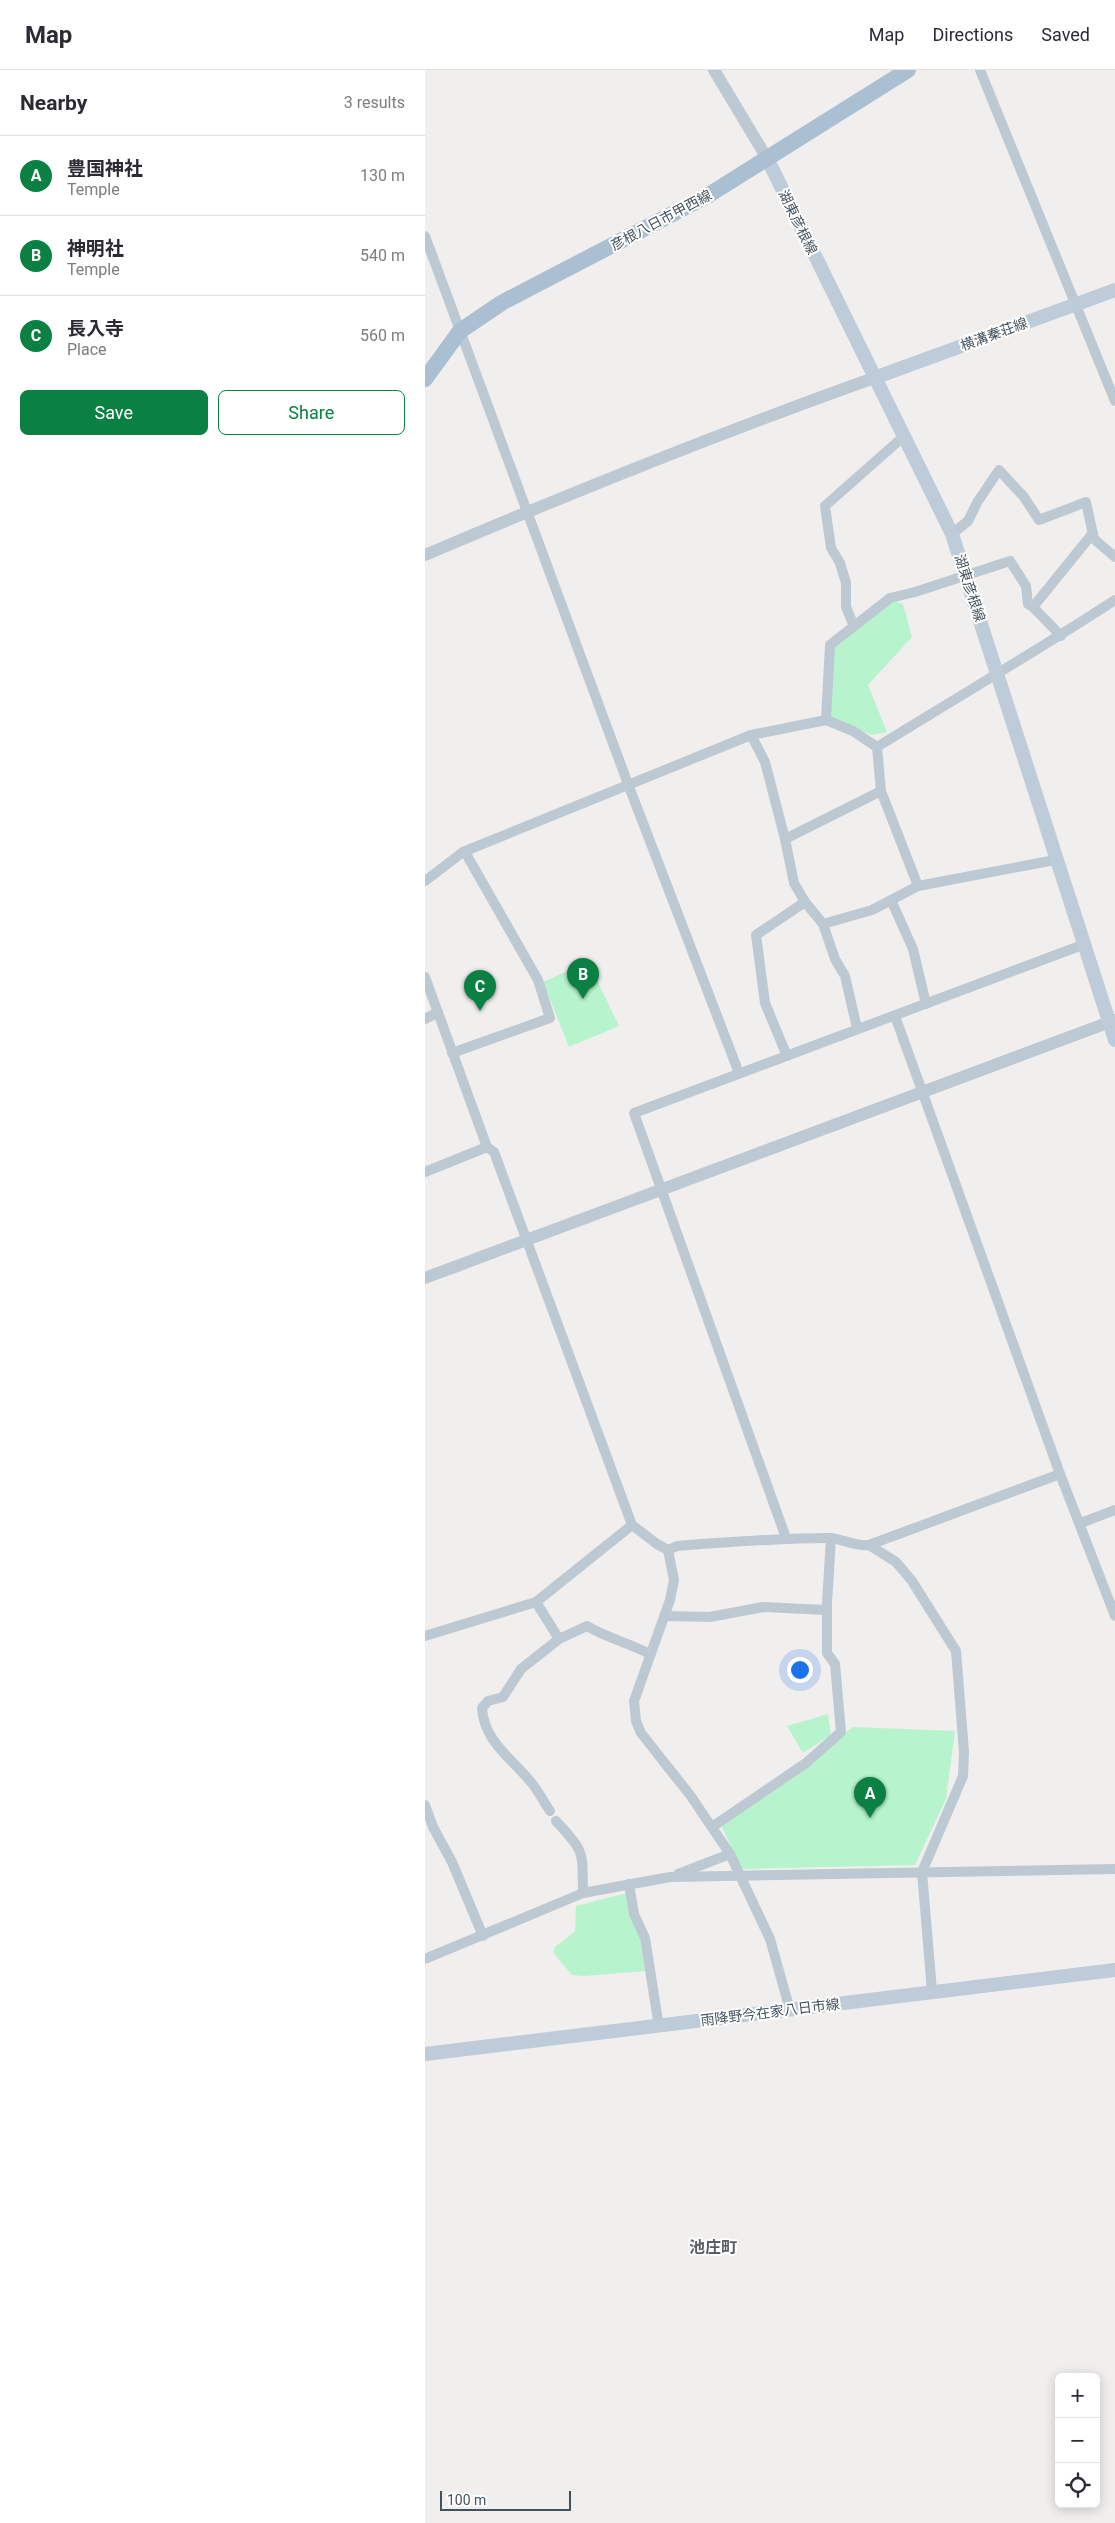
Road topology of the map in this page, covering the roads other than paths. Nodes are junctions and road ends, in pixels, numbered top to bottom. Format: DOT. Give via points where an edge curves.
graph roads {
  1 [pos="714,70"];
  2 [pos="908,70"];
  3 [pos="980,70"];
  4 [pos="768,160"];
  5 [pos="425,236"];
  6 [pos="1115,290"];
  7 [pos="1076,304"];
  8 [pos="460,332"];
  9 [pos="874,378"];
  10 [pos="425,379"];
  11 [pos="1115,401"];
  12 [pos="903,438"];
  13 [pos="526,512"];
  14 [pos="952,534"];
  15 [pos="1093,534"];
  16 [pos="425,555"];
  17 [pos="1115,557"];
  18 [pos="967,575"];
  19 [pos="1115,600"];
  20 [pos="1033,607"];
  21 [pos="854,626"];
  22 [pos="1061,636"];
  23 [pos="997,674"];
  24 [pos="826,720"];
  25 [pos="751,735"];
  26 [pos="877,747"];
  27 [pos="628,784"];
  28 [pos="881,792"];
  29 [pos="785,839"];
  30 [pos="465,852"];
  31 [pos="1055,860"];
  32 [pos="425,881"];
  33 [pos="919,886"];
  34 [pos="891,900"];
  35 [pos="805,902"];
  36 [pos="823,924"];
  37 [pos="1085,944"];
  38 [pos="425,977"];
  39 [pos="926,1004"];
  40 [pos="437,1012"];
  41 [pos="895,1016"];
  42 [pos="425,1019"];
  43 [pos="1112,1021"];
  44 [pos="857,1028"];
  45 [pos="1115,1040"];
  46 [pos="452,1054"];
  47 [pos="787,1056"];
  48 [pos="739,1074"];
  49 [pos="921,1093"];
  50 [pos="487,1147"];
  51 [pos="425,1172"];
  52 [pos="661,1188"];
  53 [pos="526,1238"];
  54 [pos="425,1278"];
  55 [pos="1060,1474"];
  56 [pos="1115,1510"];
  57 [pos="1081,1522"];
  58 [pos="632,1525"];
  59 [pos="786,1538"];
  60 [pos="831,1538"];
  61 [pos="869,1545"];
  62 [pos="668,1550"];
  63 [pos="536,1602"];
  64 [pos="827,1610"];
  65 [pos="664,1616"];
  66 [pos="1115,1616"];
  67 [pos="425,1636"];
  68 [pos="559,1639"];
  69 [pos="649,1654"];
  70 [pos="425,1805"];
  71 [pos="549,1811"];
  72 [pos="556,1821"];
  73 [pos="712,1827"];
  74 [pos="730,1854"];
  75 [pos="1115,1869"];
  76 [pos="922,1872"];
  77 [pos="741,1874"];
  78 [pos="670,1877"];
  79 [pos="629,1884"];
  80 [pos="583,1893"];
  81 [pos="483,1936"];
  82 [pos="425,1959"];
  83 [pos="1115,1970"];
  84 [pos="932,1991"];
  85 [pos="790,2010"];
  86 [pos="659,2027"];
  87 [pos="425,2054"];
  1 -- 4 [label="street"];
  2 -- 4 [label="main road, 彦根八日市甲西線"];
  3 -- 7 [label="street"];
  4 -- 8 [label="main road, 彦根八日市甲西線" via="707,196 503,302"];
  4 -- 9 [label="main road, 湖東彦根線"];
  5 -- 8 [label="street"];
  6 -- 7 [label="main road, 横溝秦荘線"];
  7 -- 9 [label="main road, 横溝秦荘線"];
  7 -- 11 [label="street"];
  8 -- 10 [label="main road, 彦根八日市甲西線"];
  8 -- 13 [label="street"];
  9 -- 12 [label="main road, 湖東彦根線"];
  9 -- 13 [label="street" via="781,411"];
  12 -- 14 [label="main road, 湖東彦根線"];
  12 -- 21 [label="street" via="825,506 831,548 844,576 846,607"];
  13 -- 16 [label="street"];
  13 -- 27 [label="street"];
  14 -- 15 [label="street" via="968,522 999,470 1024,497 1039,520 1086,502"];
  14 -- 18 [label="main road, 湖東彦根線"];
  15 -- 17 [label="street" via="1094,539"];
  15 -- 20 [label="street"];
  18 -- 20 [label="street" via="1010,561 1027,586 1028,604"];
  18 -- 21 [label="street" via="890,598"];
  18 -- 23 [label="main road, 湖東彦根線"];
  19 -- 22 [label="street"];
  20 -- 22 [label="street"];
  21 -- 24 [label="street" via="830,644"];
  22 -- 23 [label="street"];
  23 -- 26 [label="street"];
  23 -- 31 [label="main road, 湖東彦根線"];
  24 -- 25 [label="street"];
  24 -- 26 [label="street" via="853,731"];
  25 -- 27 [label="street"];
  25 -- 29 [label="street" via="765,762"];
  26 -- 28 [label="street"];
  27 -- 30 [label="street"];
  27 -- 48 [label="street"];
  28 -- 29 [label="street"];
  28 -- 33 [label="street"];
  29 -- 35 [label="street" via="794,883"];
  30 -- 32 [label="street"];
  30 -- 46 [label="street" via="538,980 550,1018"];
  31 -- 33 [label="street"];
  31 -- 37 [label="main road, 湖東彦根線"];
  33 -- 34 [label="street"];
  34 -- 36 [label="street" via="872,910"];
  34 -- 39 [label="street" via="913,949"];
  35 -- 36 [label="street"];
  35 -- 47 [label="street" via="756,935 765,1003"];
  36 -- 44 [label="street" via="835,959 845,976"];
  37 -- 39 [label="street"];
  37 -- 43 [label="main road, 湖東彦根線"];
  38 -- 40 [label="street"];
  39 -- 41 [label="street"];
  40 -- 42 [label="street"];
  40 -- 46 [label="street"];
  41 -- 44 [label="street"];
  41 -- 49 [label="street"];
  43 -- 45 [label="main road, 湖東彦根線"];
  43 -- 49 [label="street"];
  44 -- 47 [label="street"];
  46 -- 50 [label="street"];
  47 -- 48 [label="street"];
  48 -- 52 [label="street" via="633,1114"];
  49 -- 52 [label="street"];
  49 -- 55 [label="street"];
  50 -- 51 [label="street"];
  50 -- 53 [label="street" via="494,1152"];
  52 -- 53 [label="street"];
  52 -- 59 [label="street"];
  53 -- 54 [label="street"];
  53 -- 58 [label="street"];
  55 -- 57 [label="street"];
  55 -- 61 [label="street"];
  56 -- 57 [label="street"];
  57 -- 66 [label="street"];
  58 -- 62 [label="street"];
  58 -- 63 [label="street"];
  59 -- 60 [label="street"];
  59 -- 62 [label="street" via="677,1546"];
  60 -- 61 [label="street"];
  60 -- 64 [label="street"];
  61 -- 76 [label="street" via="896,1562 912,1581 956,1651 963,1776"];
  62 -- 65 [label="street" via="674,1580"];
  63 -- 67 [label="street"];
  63 -- 68 [label="street"];
  64 -- 65 [label="street" via="763,1608 710,1617"];
  64 -- 73 [label="street" via="827,1653 835,1664 841,1732 806,1763"];
  65 -- 69 [label="street"];
  68 -- 69 [label="street" via="587,1626"];
  68 -- 71 [label="street" via="521,1669 503,1697 488,1701 482,1708 491,1740 531,1782"];
  69 -- 73 [label="street" via="633,1701 636,1721 641,1733 657,1750"];
  70 -- 81 [label="street"];
  72 -- 80 [label="street" via="583,1855"];
  73 -- 74 [label="street"];
  74 -- 77 [label="street"];
  74 -- 78 [label="street"];
  75 -- 76 [label="street"];
  76 -- 77 [label="street"];
  76 -- 84 [label="street"];
  77 -- 78 [label="street"];
  77 -- 85 [label="street" via="770,1938"];
  78 -- 79 [label="street"];
  79 -- 80 [label="street"];
  79 -- 86 [label="street" via="634,1914 645,1938"];
  80 -- 81 [label="street"];
  81 -- 82 [label="street"];
  83 -- 84 [label="main road, 雨降野今在家八日市線"];
  84 -- 85 [label="main road, 雨降野今在家八日市線"];
  85 -- 86 [label="main road, 雨降野今在家八日市線"];
  86 -- 87 [label="main road, 雨降野今在家八日市線"];
}
